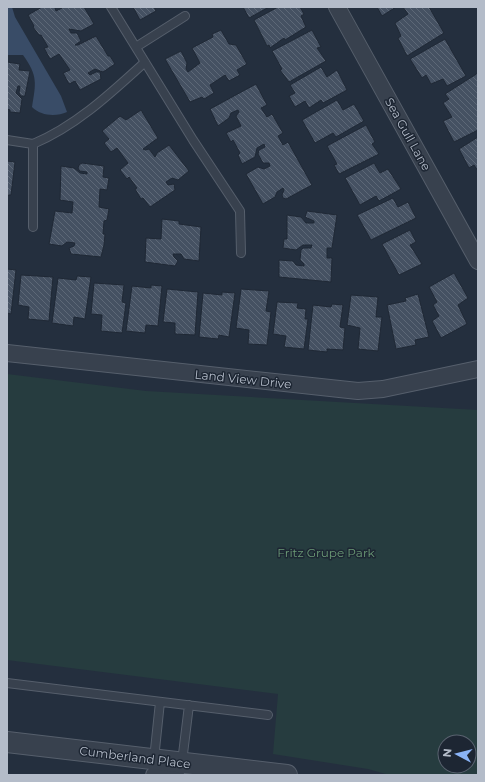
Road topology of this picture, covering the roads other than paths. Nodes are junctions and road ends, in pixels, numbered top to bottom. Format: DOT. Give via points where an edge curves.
graph roads {
  1 [pos="111,7"];
  2 [pos="337,7"];
  3 [pos="185,16"];
  4 [pos="136,46"];
  5 [pos="145,62"];
  6 [pos="7,140"];
  7 [pos="33,144"];
  8 [pos="33,227"];
  9 [pos="241,253"];
  10 [pos="478,261"];
  11 [pos="7,353"];
  12 [pos="478,369"];
  13 [pos="7,683"];
  14 [pos="160,702"];
  15 [pos="189,705"];
  16 [pos="268,715"];
  17 [pos="7,742"];
  18 [pos="167,767"];
  19 [pos="287,775"];
  1 -- 4 [label="lane"];
  2 -- 10 [label="street, Sea Gull Lane"];
  3 -- 4 [label="lane"];
  4 -- 5 [label="lane"];
  5 -- 7 [label="lane" via="99,103 52,136"];
  5 -- 9 [label="lane" via="240,211"];
  6 -- 7 [label="lane"];
  7 -- 8 [label="lane"];
  11 -- 12 [label="street, Land View Drive" via="358,391 383,389"];
  13 -- 14 [label="lane"];
  14 -- 15 [label="lane"];
  14 -- 18 [label="lane"];
  15 -- 16 [label="lane"];
  15 -- 18 [label="lane"];
  17 -- 18 [label="street, Cumberland Place"];
  18 -- 19 [label="street, Cumberland Place"];
}
